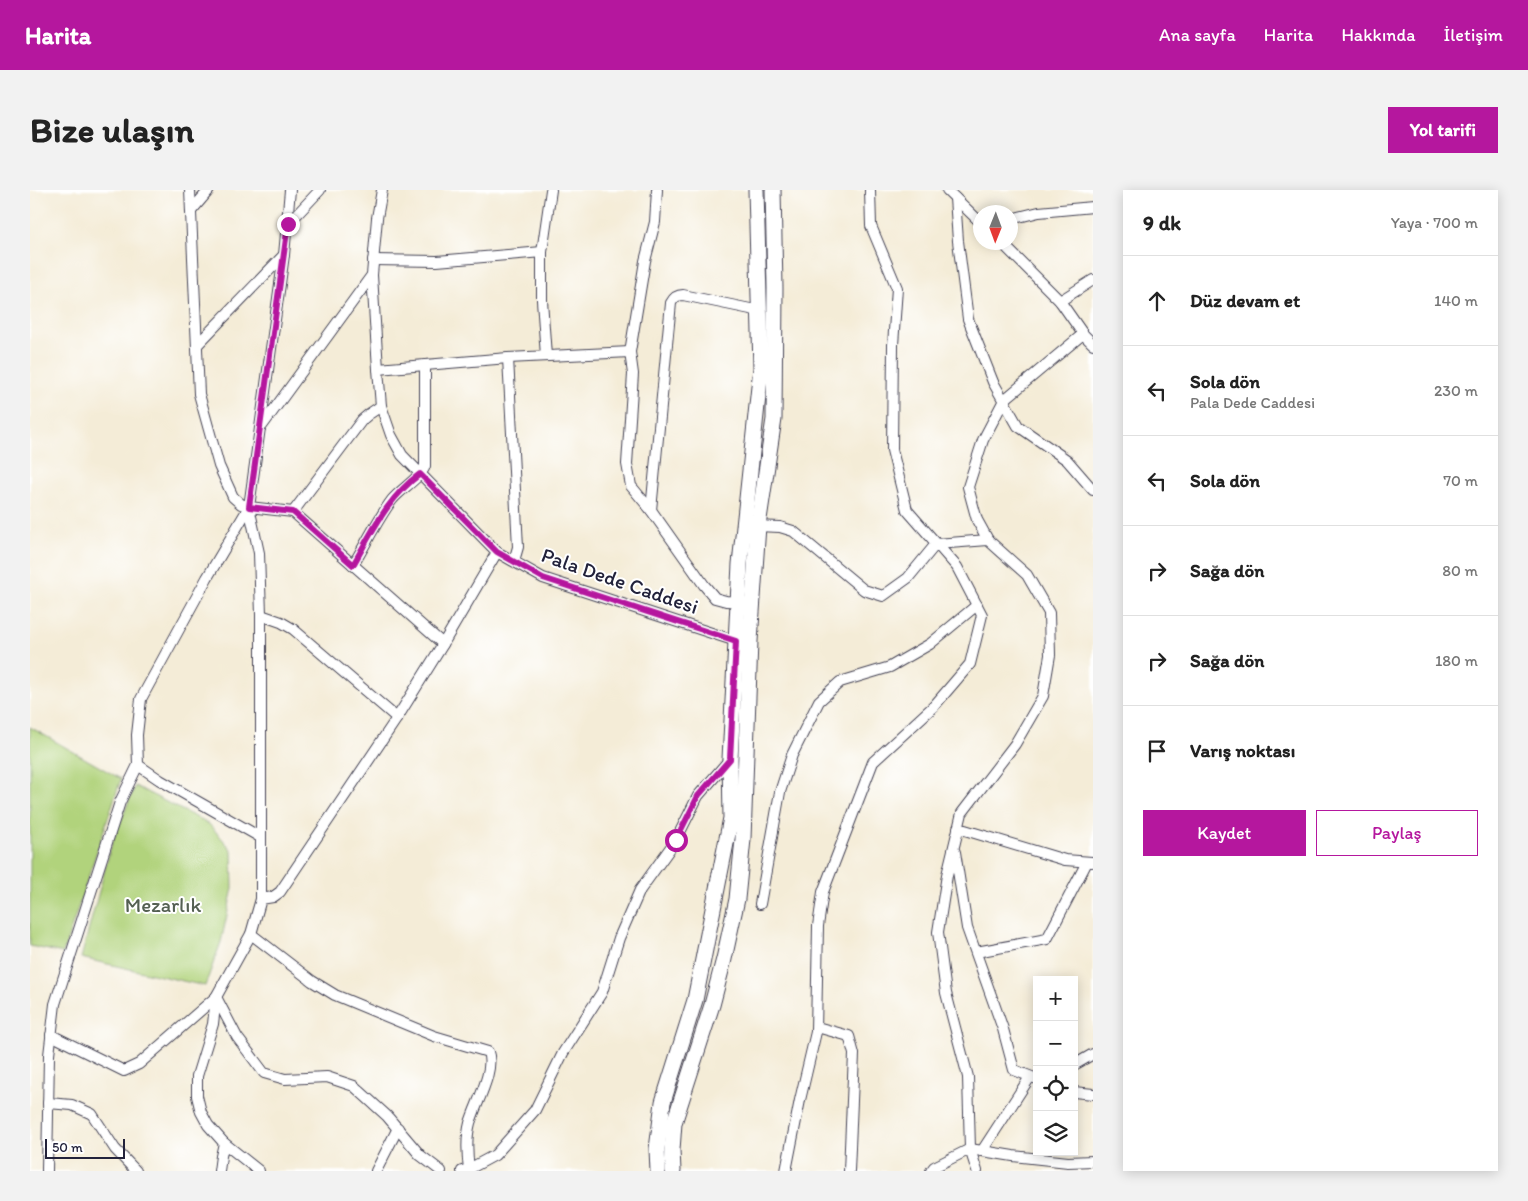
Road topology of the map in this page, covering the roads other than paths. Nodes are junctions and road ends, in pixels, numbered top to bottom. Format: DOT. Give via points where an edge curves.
graph roads {
  1 [pos="190,190"];
  2 [pos="209,190"];
  3 [pos="290,190"];
  4 [pos="320,190"];
  5 [pos="382,190"];
  6 [pos="551,190"];
  7 [pos="657,190"];
  8 [pos="756,190"];
  9 [pos="773,190"];
  10 [pos="870,190"];
  11 [pos="947,190"];
  12 [pos="955,198"];
  13 [pos="1093,207"];
  14 [pos="192,210"];
  15 [pos="973,216"];
  16 [pos="1018,217"];
  17 [pos="288,224"];
  18 [pos="1009,250"];
  19 [pos="542,252"];
  20 [pos="284,255"];
  21 [pos="373,260"];
  22 [pos="372,275"];
  23 [pos="1093,280"];
  24 [pos="1060,301"];
  25 [pos="760,311"];
  26 [pos="1083,334"];
  27 [pos="1093,344"];
  28 [pos="197,345"];
  29 [pos="630,352"];
  30 [pos="546,356"];
  31 [pos="508,358"];
  32 [pos="425,365"];
  33 [pos="378,369"];
  34 [pos="1004,400"];
  35 [pos="381,406"];
  36 [pos="261,427"];
  37 [pos="420,474"];
  38 [pos="1093,490"];
  39 [pos="249,507"];
  40 [pos="651,510"];
  41 [pos="293,512"];
  42 [pos="751,526"];
  43 [pos="988,540"];
  44 [pos="936,544"];
  45 [pos="497,552"];
  46 [pos="514,561"];
  47 [pos="353,565"];
  48 [pos="745,602"];
  49 [pos="977,605"];
  50 [pos="261,615"];
  51 [pos="743,641"];
  52 [pos="443,644"];
  53 [pos="397,718"];
  54 [pos="730,759"];
  55 [pos="138,764"];
  56 [pos="958,828"];
  57 [pos="260,837"];
  58 [pos="954,846"];
  59 [pos="1090,862"];
  60 [pos="260,899"];
  61 [pos="760,904"];
  62 [pos="251,934"];
  63 [pos="976,952"];
  64 [pos="216,997"];
  65 [pos="816,1027"];
  66 [pos="51,1035"];
  67 [pos="1093,1054"];
  68 [pos="1078,1063"];
  69 [pos="1033,1078"];
  70 [pos="1033,1079"];
  71 [pos="1078,1092"];
  72 [pos="1093,1094"];
  73 [pos="48,1103"];
  74 [pos="398,1128"];
  75 [pos="224,1143"];
  76 [pos="970,1149"];
  77 [pos="982,1151"];
  78 [pos="1093,1161"];
  79 [pos="466,1170"];
  80 [pos="47,1171"];
  81 [pos="136,1171"];
  82 [pos="219,1171"];
  83 [pos="259,1171"];
  84 [pos="376,1171"];
  85 [pos="441,1171"];
  86 [pos="658,1171"];
  87 [pos="673,1171"];
  88 [pos="786,1171"];
  89 [pos="849,1171"];
  90 [pos="931,1171"];
  91 [pos="978,1171"];
  1 -- 14 [label="street"];
  2 -- 14 [label="street"];
  3 -- 17 [label="street"];
  4 -- 17 [label="street"];
  5 -- 21 [label="street, Pala Dede Caddesi"];
  6 -- 19 [label="street"];
  7 -- 29 [label="street" via="655,222"];
  8 -- 25 [label="street"];
  9 -- 42 [label="street" via="776,288 774,419"];
  10 -- 44 [label="street" via="871,226 897,288 892,450 907,510"];
  11 -- 12 [label="street"];
  12 -- 15 [label="street"];
  12 -- 34 [label="street" via="968,320 993,382"];
  13 -- 16 [label="street"];
  14 -- 28 [label="street"];
  17 -- 20 [label="street"];
  18 -- 24 [label="street"];
  19 -- 21 [label="street" via="445,260"];
  19 -- 30 [label="street"];
  20 -- 28 [label="street"];
  20 -- 36 [label="street"];
  21 -- 22 [label="street, Pala Dede Caddesi"];
  22 -- 33 [label="street, Pala Dede Caddesi"];
  22 -- 36 [label="street"];
  23 -- 24 [label="street"];
  24 -- 26 [label="street"];
  25 -- 40 [label="street" via="683,295 671,303"];
  25 -- 42 [label="street" via="761,368"];
  26 -- 27 [label="street"];
  26 -- 34 [label="street"];
  28 -- 39 [label="street" via="199,394 219,466 233,497"];
  29 -- 30 [label="street"];
  29 -- 40 [label="street" via="633,374 626,464 631,486"];
  30 -- 31 [label="street"];
  31 -- 32 [label="street"];
  31 -- 46 [label="street" via="518,542"];
  32 -- 33 [label="street"];
  32 -- 37 [label="street" via="426,463"];
  33 -- 35 [label="street, Pala Dede Caddesi"];
  34 -- 38 [label="street" via="1018,426 1067,460"];
  34 -- 43 [label="street" via="983,440 968,487 977,520"];
  35 -- 37 [label="street, Pala Dede Caddesi" via="402,455"];
  35 -- 41 [label="street" via="362,420"];
  36 -- 39 [label="street"];
  37 -- 45 [label="street, Pala Dede Caddesi"];
  37 -- 47 [label="street" via="393,499"];
  39 -- 41 [label="street"];
  39 -- 50 [label="street" via="258,553"];
  39 -- 55 [label="street" via="141,699"];
  40 -- 48 [label="street" via="716,598 726,602"];
  41 -- 47 [label="street"];
  42 -- 44 [label="street" via="793,531 864,590 883,596 908,578"];
  42 -- 48 [label="street"];
  43 -- 44 [label="street"];
  43 -- 56 [label="street" via="1026,575 1049,614 1050,655 1043,696 1015,744 962,813"];
  44 -- 49 [label="street" via="957,567"];
  45 -- 46 [label="street, Pala Dede Caddesi"];
  45 -- 52 [label="street"];
  46 -- 51 [label="street, Pala Dede Caddesi" via="543,578"];
  47 -- 52 [label="street"];
  48 -- 51 [label="street"];
  49 -- 61 [label="street" via="930,644 890,667 840,682 819,701 792,756 780,792"];
  49 -- 65 [label="street" via="982,615 970,664 934,706 873,762 823,892 818,926"];
  50 -- 53 [label="street" via="293,629"];
  50 -- 57 [label="street"];
  51 -- 54 [label="street"];
  51 -- 87 [label="street" via="742,839 736,899 712,1005 674,1123"];
  52 -- 53 [label="street"];
  53 -- 60 [label="street" via="280,892 273,898"];
  54 -- 79 [label="street" via="698,796 676,840 640,890 619,938 602,992 563,1053 535,1110 495,1155"];
  54 -- 86 [label="street" via="731,818 695,1000 663,1102 657,1149"];
  55 -- 57 [label="street"];
  55 -- 66 [label="street" via="120,802 72,949 55,1004"];
  56 -- 58 [label="street"];
  56 -- 59 [label="street" via="1065,860"];
  57 -- 60 [label="street"];
  58 -- 63 [label="street" via="967,928"];
  58 -- 76 [label="street" via="938,932 946,993 968,1077"];
  59 -- 63 [label="street" via="1047,939"];
  60 -- 62 [label="street"];
  62 -- 64 [label="street"];
  62 -- 79 [label="street" via="335,995 434,1036 488,1052 489,1069 470,1123"];
  63 -- 69 [label="street" via="1014,1070"];
  64 -- 66 [label="street" via="139,1064 124,1071"];
  64 -- 74 [label="street" via="237,1037 264,1073 285,1079 326,1077 354,1086"];
  64 -- 75 [label="street" via="213,1024 198,1076 197,1096 208,1125"];
  65 -- 88 [label="street"];
  65 -- 89 [label="street" via="850,1036 854,1054"];
  66 -- 73 [label="street"];
  67 -- 68 [label="street"];
  70 -- 77 [label="street"];
  71 -- 72 [label="street"];
  73 -- 80 [label="street"];
  73 -- 81 [label="street" via="72,1104 92,1114 115,1149"];
  74 -- 84 [label="street"];
  74 -- 85 [label="street" via="420,1155"];
  75 -- 82 [label="street"];
  75 -- 83 [label="street"];
  76 -- 77 [label="street"];
  76 -- 90 [label="street"];
  76 -- 91 [label="street"];
  77 -- 78 [label="street" via="1068,1162"];
}
